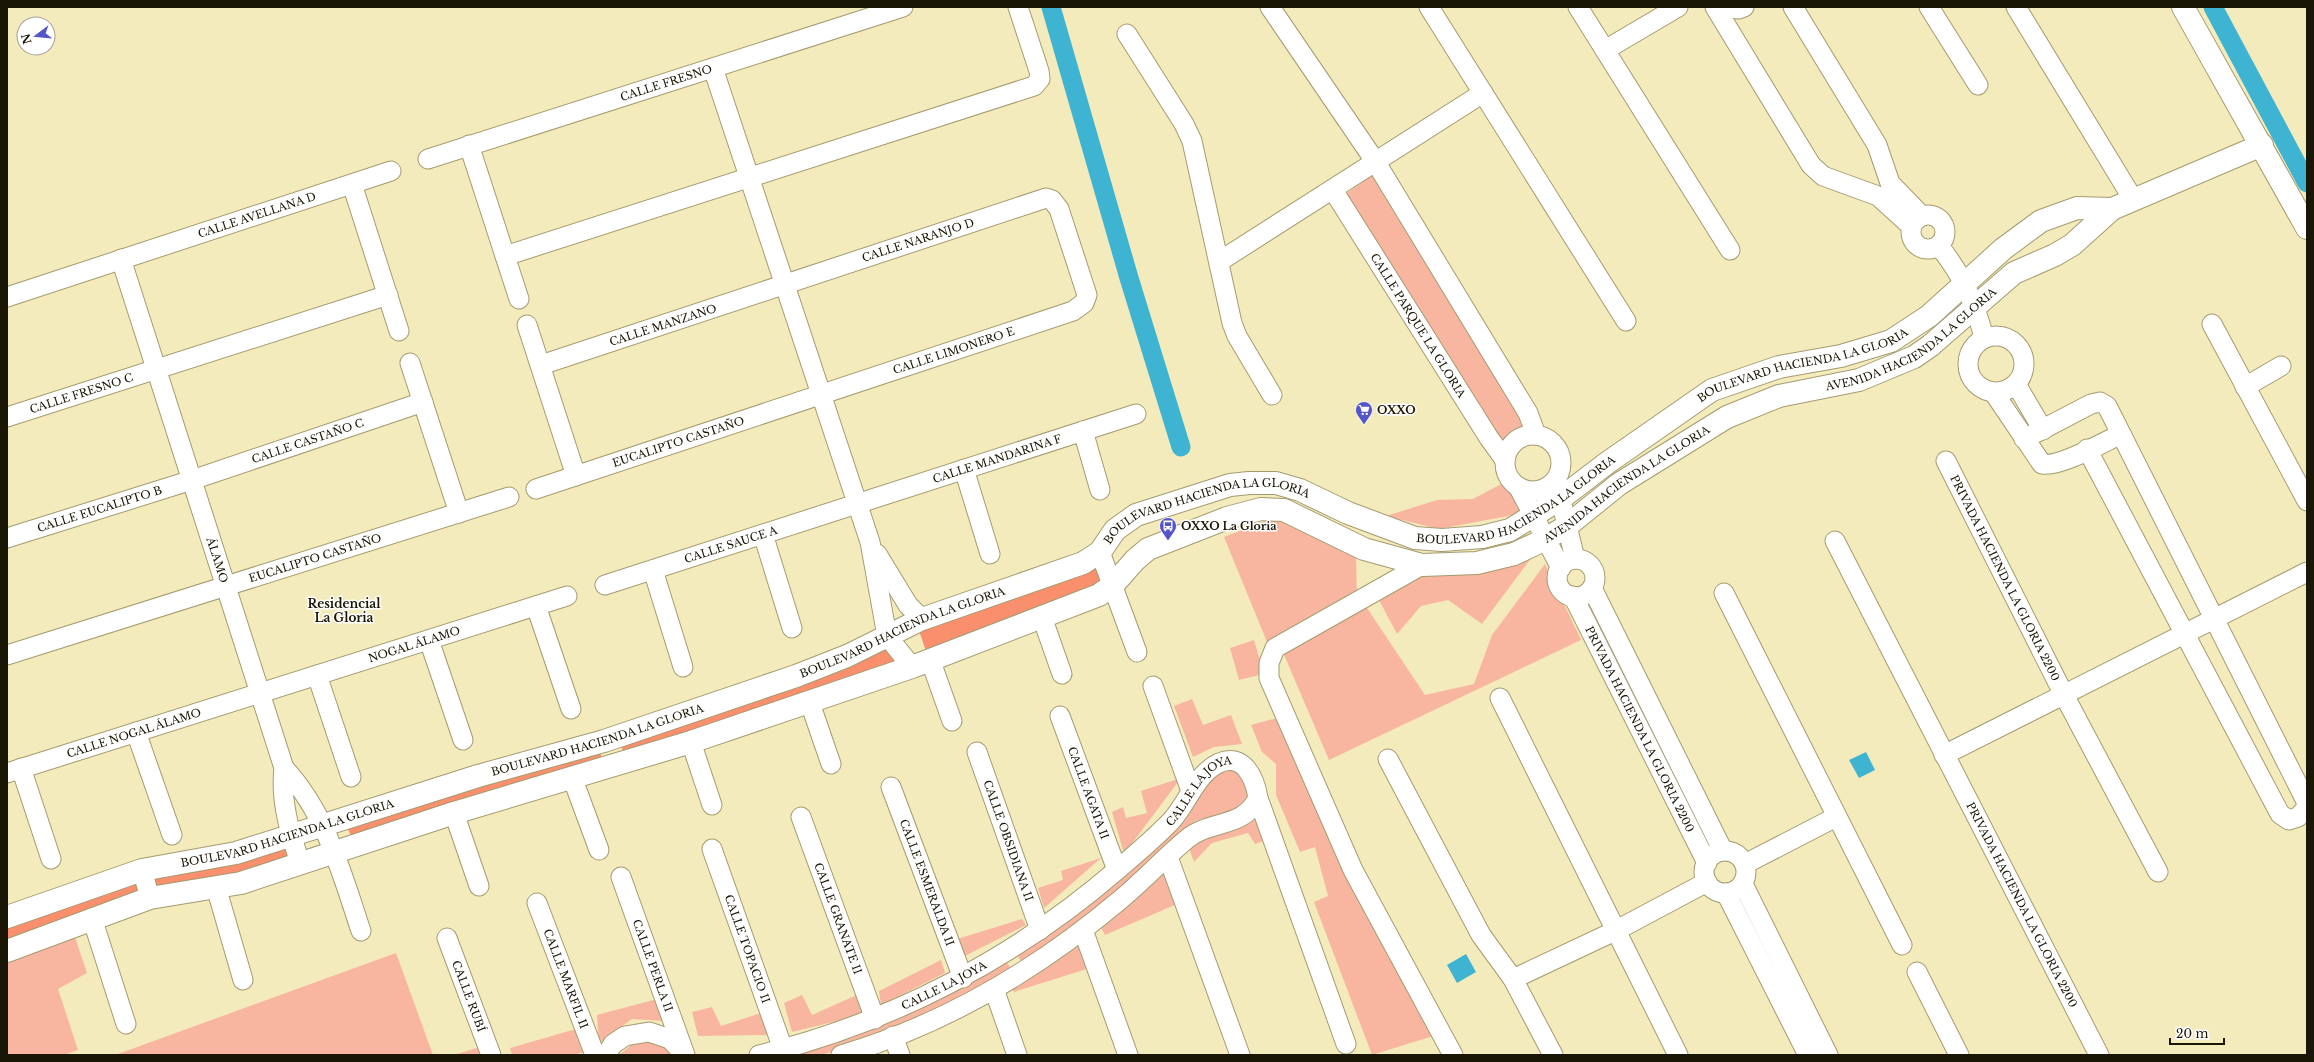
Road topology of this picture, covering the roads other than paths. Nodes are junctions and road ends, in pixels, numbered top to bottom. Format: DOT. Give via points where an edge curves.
graph roads {
  1 [pos="903,7"];
  2 [pos="1018,7"];
  3 [pos="1270,7"];
  4 [pos="1429,7"];
  5 [pos="1578,7"];
  6 [pos="1678,7"];
  7 [pos="1715,7"];
  8 [pos="1721,7"];
  9 [pos="1744,7"];
  10 [pos="1793,7"];
  11 [pos="1929,7"];
  12 [pos="2016,7"];
  13 [pos="2183,7"];
  14 [pos="1127,34"];
  15 [pos="1605,50"];
  16 [pos="713,68"];
  17 [pos="1978,85"];
  18 [pos="1483,93"];
  19 [pos="469,145"];
  20 [pos="2262,145"];
  21 [pos="428,159"];
  22 [pos="1375,161"];
  23 [pos="392,171"];
  24 [pos="749,178"];
  25 [pos="352,184"];
  26 [pos="1333,190"];
  27 [pos="1884,190"];
  28 [pos="2133,199"];
  29 [pos="2112,209"];
  30 [pos="1917,221"];
  31 [pos="2307,228"];
  32 [pos="1939,246"];
  33 [pos="1730,250"];
  34 [pos="505,256"];
  35 [pos="121,260"];
  36 [pos="1220,261"];
  37 [pos="1965,283"];
  38 [pos="785,285"];
  39 [pos="388,295"];
  40 [pos="7,297"];
  41 [pos="519,299"];
  42 [pos="1084,303"];
  43 [pos="1975,305"];
  44 [pos="1626,321"];
  45 [pos="2212,324"];
  46 [pos="527,325"];
  47 [pos="399,330"];
  48 [pos="1984,337"];
  49 [pos="410,363"];
  50 [pos="541,365"];
  51 [pos="2281,366"];
  52 [pos="157,369"];
  53 [pos="2016,384"];
  54 [pos="2245,387"];
  55 [pos="1994,393"];
  56 [pos="821,395"];
  57 [pos="1272,395"];
  58 [pos="423,402"];
  59 [pos="1136,414"];
  60 [pos="7,417"];
  61 [pos="2043,430"];
  62 [pos="1083,431"];
  63 [pos="2121,434"];
  64 [pos="1536,435"];
  65 [pos="2024,439"];
  66 [pos="2087,449"];
  67 [pos="1505,460"];
  68 [pos="1946,461"];
  69 [pos="964,469"];
  70 [pos="576,476"];
  71 [pos="192,480"];
  72 [pos="1519,488"];
  73 [pos="536,489"];
  74 [pos="1100,490"];
  75 [pos="1558,490"];
  76 [pos="509,497"];
  77 [pos="2307,501"];
  78 [pos="857,503"];
  79 [pos="458,513"];
  80 [pos="1534,516"];
  81 [pos="1567,526"];
  82 [pos="763,534"];
  83 [pos="7,538"];
  84 [pos="1546,539"];
  85 [pos="1835,541"];
  86 [pos="870,542"];
  87 [pos="1100,552"];
  88 [pos="990,554"];
  89 [pos="1568,563"];
  90 [pos="1422,565"];
  91 [pos="652,570"];
  92 [pos="2307,572"];
  93 [pos="605,585"];
  94 [pos="1113,585"];
  95 [pos="226,586"];
  96 [pos="1592,588"];
  97 [pos="1724,593"];
  98 [pos="567,596"];
  99 [pos="1573,596"];
  100 [pos="536,606"];
  101 [pos="1042,617"];
  102 [pos="922,619"];
  103 [pos="2213,620"];
  104 [pos="792,628"];
  105 [pos="2185,634"];
  106 [pos="887,636"];
  107 [pos="429,640"];
  108 [pos="1137,652"];
  109 [pos="7,655"];
  110 [pos="921,663"];
  111 [pos="683,667"];
  112 [pos="1062,674"];
  113 [pos="317,675"];
  114 [pos="1153,686"];
  115 [pos="260,693"];
  116 [pos="2064,695"];
  117 [pos="1500,698"];
  118 [pos="810,703"];
  119 [pos="571,709"];
  120 [pos="1060,716"];
  121 [pos="952,721"];
  122 [pos="136,732"];
  123 [pos="463,740"];
  124 [pos="604,741"];
  125 [pos="691,742"];
  126 [pos="977,752"];
  127 [pos="1944,755"];
  128 [pos="1388,759"];
  129 [pos="831,764"];
  130 [pos="611,766"];
  131 [pos="284,768"];
  132 [pos="14,770"];
  133 [pos="351,777"];
  134 [pos="572,777"];
  135 [pos="891,787"];
  136 [pos="1192,791"];
  137 [pos="1258,798"];
  138 [pos="712,805"];
  139 [pos="454,813"];
  140 [pos="801,817"];
  141 [pos="1836,817"];
  142 [pos="323,827"];
  143 [pos="172,835"];
  144 [pos="292,837"];
  145 [pos="712,849"];
  146 [pos="599,850"];
  147 [pos="334,851"];
  148 [pos="1723,851"];
  149 [pos="1168,857"];
  150 [pos="51,859"];
  151 [pos="300,863"];
  152 [pos="1706,863"];
  153 [pos="1745,864"];
  154 [pos="142,870"];
  155 [pos="1117,870"];
  156 [pos="2158,872"];
  157 [pos="622,877"];
  158 [pos="1708,882"];
  159 [pos="1743,884"];
  160 [pos="479,886"];
  161 [pos="216,888"];
  162 [pos="1726,893"];
  163 [pos="150,898"];
  164 [pos="537,903"];
  165 [pos="7,917"];
  166 [pos="92,918"];
  167 [pos="1040,930"];
  168 [pos="1083,930"];
  169 [pos="361,931"];
  170 [pos="1615,931"];
  171 [pos="447,938"];
  172 [pos="1902,945"];
  173 [pos="7,951"];
  174 [pos="1007,952"];
  175 [pos="1917,972"];
  176 [pos="1020,973"];
  177 [pos="963,978"];
  178 [pos="1513,979"];
  179 [pos="243,980"];
  180 [pos="994,989"];
  181 [pos="875,1019"];
  182 [pos="126,1024"];
  183 [pos="893,1036"];
  184 [pos="1346,1044"];
  185 [pos="783,1049"];
  186 [pos="491,1055"];
  187 [pos="595,1055"];
  188 [pos="606,1055"];
  189 [pos="687,1055"];
  190 [pos="759,1055"];
  191 [pos="840,1055"];
  192 [pos="900,1055"];
  193 [pos="1017,1055"];
  194 [pos="1128,1055"];
  195 [pos="1240,1055"];
  196 [pos="1453,1055"];
  197 [pos="1553,1055"];
  198 [pos="1678,1055"];
  199 [pos="1808,1055"];
  200 [pos="1828,1055"];
  201 [pos="1959,1055"];
  202 [pos="2099,1055"];
  1 -- 16 [label="street, CALLE FRESNO"];
  2 -- 24 [label="street" via="1039,71 1040,79 1034,86"];
  3 -- 22 [label="street"];
  4 -- 18 [label="street"];
  5 -- 15 [label="street"];
  6 -- 15 [label="street"];
  7 -- 27 [label="street" via="1811,165 1823,176"];
  8 -- 9 [label="street"];
  10 -- 27 [label="street" via="1877,145"];
  11 -- 17 [label="street"];
  12 -- 28 [label="street"];
  13 -- 20 [label="street"];
  14 -- 36 [label="street" via="1192,141"];
  15 -- 33 [label="street"];
  16 -- 19 [label="street, CALLE FRESNO"];
  16 -- 24 [label="street"];
  18 -- 22 [label="street"];
  18 -- 44 [label="street"];
  19 -- 21 [label="street, CALLE FRESNO"];
  19 -- 34 [label="street"];
  20 -- 28 [label="street, BOULEVARD HACIENDA LA GLORIA"];
  20 -- 31 [label="street"];
  22 -- 26 [label="street"];
  22 -- 64 [label="street" via="1528,413"];
  23 -- 25 [label="street, CALLE AVELLANA D"];
  24 -- 34 [label="street"];
  24 -- 38 [label="street"];
  25 -- 35 [label="street, CALLE AVELLANA D"];
  25 -- 39 [label="street"];
  26 -- 36 [label="street"];
  26 -- 67 [label="street, CALLE PARQUE LA GLORIA"];
  27 -- 30 [label="street"];
  28 -- 29 [label="street, BOULEVARD HACIENDA LA GLORIA"];
  29 -- 37 [label="street, BOULEVARD HACIENDA LA GLORIA" via="2077,208 2041,221 2003,249"];
  29 -- 43 [label="street, AVENIDA HACIENDA LA GLORIA" via="2072,245 2056,255 2014,273"];
  30 -- 32 [label="street" via="1912,239 1920,248 1930,250"];
  30 -- 32 [label="street" via="1934,216 1944,225 1944,240"];
  32 -- 37 [label="street"];
  34 -- 41 [label="street"];
  35 -- 40 [label="street"];
  35 -- 52 [label="street, ÁLAMO"];
  36 -- 57 [label="street" via="1237,336"];
  37 -- 43 [label="street"];
  37 -- 75 [label="street, BOULEVARD HACIENDA LA GLORIA" via="1929,316 1892,341 1841,356 1779,367 1712,390 1607,463"];
  38 -- 42 [label="street, CALLE NARANJO D" via="1046,198 1052,200 1059,209 1085,287 1087,295"];
  38 -- 50 [label="street, CALLE MANZANO"];
  38 -- 56 [label="street"];
  39 -- 47 [label="street"];
  39 -- 52 [label="street"];
  42 -- 56 [label="street, CALLE LIMONERO E" via="1073,311"];
  43 -- 48 [label="street"];
  43 -- 81 [label="street, AVENIDA HACIENDA LA GLORIA" via="1930,346 1900,364 1859,380 1779,396 1727,417 1619,484"];
  45 -- 54 [label="street"];
  46 -- 50 [label="street"];
  48 -- 53 [label="street" via="2007,337 2016,344 2022,353 2024,364 2022,375"];
  48 -- 55 [label="street" via="1970,352 1967,363 1974,383 1983,390"];
  49 -- 58 [label="street"];
  50 -- 70 [label="street"];
  51 -- 54 [label="street"];
  52 -- 60 [label="street, CALLE FRESNO C"];
  52 -- 71 [label="street, ÁLAMO"];
  53 -- 55 [label="street" via="2006,391"];
  53 -- 61 [label="street"];
  54 -- 77 [label="street"];
  55 -- 65 [label="street"];
  56 -- 70 [label="street, EUCALIPTO CASTAÑO"];
  56 -- 78 [label="street"];
  58 -- 71 [label="street, CALLE CASTAÑO C"];
  58 -- 79 [label="street"];
  59 -- 62 [label="street, CALLE MANDARINA F"];
  61 -- 63 [label="street" via="2091,404 2100,402 2108,406"];
  61 -- 65 [label="street"];
  62 -- 69 [label="street, CALLE MANDARINA F"];
  62 -- 74 [label="street"];
  63 -- 66 [label="street"];
  63 -- 103 [label="street"];
  64 -- 67 [label="street" via="1525,436 1515,441 1508,450"];
  64 -- 75 [label="street" via="1547,439 1556,447 1560,458"];
  65 -- 66 [label="street" via="2038,460 2046,465"];
  66 -- 105 [label="street"];
  67 -- 72 [label="street" via="1508,476"];
  68 -- 116 [label="street, PRIVADA HACIENDA LA GLORIA 2200"];
  69 -- 78 [label="street, CALLE MANDARINA F"];
  69 -- 88 [label="street"];
  70 -- 73 [label="street, EUCALIPTO CASTAÑO"];
  71 -- 83 [label="street, CALLE EUCALIPTO B"];
  71 -- 95 [label="street, ÁLAMO"];
  72 -- 75 [label="street" via="1535,491"];
  72 -- 80 [label="street"];
  75 -- 80 [label="street, BOULEVARD HACIENDA LA GLORIA"];
  75 -- 81 [label="street"];
  76 -- 79 [label="street, EUCALIPTO CASTAÑO"];
  78 -- 82 [label="street, CALLE SAUCE A"];
  78 -- 86 [label="street"];
  79 -- 95 [label="street, EUCALIPTO CASTAÑO"];
  80 -- 84 [label="street"];
  80 -- 87 [label="street, BOULEVARD HACIENDA LA GLORIA" via="1510,530 1482,537 1442,540 1415,538 1348,513 1300,490 1276,483 1249,483 1230,485 1136,515 1115,530"];
  81 -- 84 [label="street, AVENIDA HACIENDA LA GLORIA"];
  81 -- 89 [label="street"];
  82 -- 91 [label="street, CALLE SAUCE A"];
  82 -- 104 [label="street"];
  84 -- 89 [label="street"];
  84 -- 90 [label="street, AVENIDA HACIENDA LA GLORIA" via="1514,554 1478,564"];
  85 -- 127 [label="street, PRIVADA HACIENDA LA GLORIA 2200"];
  86 -- 102 [label="street" via="897,590"];
  86 -- 106 [label="street"];
  87 -- 94 [label="street"];
  87 -- 102 [label="street, BOULEVARD HACIENDA LA GLORIA" via="1083,563"];
  89 -- 96 [label="street" via="1582,560 1593,568 1595,575"];
  89 -- 99 [label="street" via="1558,579 1559,585 1567,594"];
  90 -- 94 [label="street, AVENIDA HACIENDA LA GLORIA" via="1364,548 1284,510 1260,509 1227,518 1148,549"];
  90 -- 196 [label="street" via="1275,648 1269,663 1269,678 1353,870"];
  91 -- 93 [label="street, CALLE SAUCE A"];
  91 -- 111 [label="street"];
  92 -- 103 [label="street, PRIVADA HACIENDA LA GLORIA 2200"];
  94 -- 101 [label="street" via="1099,595"];
  94 -- 108 [label="street"];
  95 -- 109 [label="street, EUCALIPTO CASTAÑO"];
  95 -- 115 [label="street, ÁLAMO"];
  96 -- 99 [label="street" via="1584,595"];
  96 -- 148 [label="street, PRIVADA HACIENDA LA GLORIA 2200"];
  97 -- 141 [label="street"];
  98 -- 100 [label="street, NOGAL ÁLAMO"];
  99 -- 152 [label="street, PRIVADA HACIENDA LA GLORIA 2200"];
  100 -- 107 [label="street, NOGAL ÁLAMO"];
  100 -- 119 [label="street"];
  101 -- 110 [label="street"];
  101 -- 112 [label="street"];
  102 -- 106 [label="street, BOULEVARD HACIENDA LA GLORIA"];
  103 -- 105 [label="street, PRIVADA HACIENDA LA GLORIA 2200"];
  103 -- 105 [label="street" via="2306,801 2306,809 2298,817 2289,820 2280,814"];
  105 -- 116 [label="street, PRIVADA HACIENDA LA GLORIA 2200"];
  106 -- 110 [label="street"];
  106 -- 124 [label="street, BOULEVARD HACIENDA LA GLORIA" via="847,656 796,676"];
  107 -- 113 [label="street, NOGAL ÁLAMO"];
  107 -- 123 [label="street"];
  110 -- 118 [label="street"];
  110 -- 121 [label="street"];
  113 -- 115 [label="street, NOGAL ÁLAMO"];
  113 -- 133 [label="street"];
  114 -- 136 [label="street"];
  115 -- 122 [label="street, CALLE NOGAL ÁLAMO"];
  115 -- 131 [label="street, ÁLAMO"];
  116 -- 127 [label="street, PRIVADA HACIENDA LA GLORIA 2200"];
  116 -- 156 [label="street, PRIVADA HACIENDA LA GLORIA 2200"];
  117 -- 170 [label="street"];
  118 -- 125 [label="street"];
  118 -- 129 [label="street"];
  120 -- 155 [label="street, CALLE AGATA II"];
  122 -- 132 [label="street, CALLE NOGAL ÁLAMO"];
  122 -- 143 [label="street"];
  124 -- 130 [label="street"];
  124 -- 142 [label="street, BOULEVARD HACIENDA LA GLORIA" via="478,776"];
  125 -- 130 [label="street"];
  125 -- 138 [label="street"];
  126 -- 167 [label="street, CALLE OBSIDIANA II"];
  127 -- 202 [label="street, PRIVADA HACIENDA LA GLORIA 2200"];
  128 -- 178 [label="street" via="1481,935"];
  130 -- 134 [label="street"];
  131 -- 142 [label="street" via="300,785"];
  131 -- 144 [label="street, ÁLAMO" via="282,787"];
  132 -- 150 [label="street"];
  134 -- 139 [label="street"];
  134 -- 146 [label="street"];
  135 -- 177 [label="street, CALLE ESMERALDA II"];
  136 -- 137 [label="street, CALLE LA JOYA" via="1206,771 1220,762 1234,762 1249,770 1255,780"];
  136 -- 155 [label="street, CALLE LA JOYA" via="1172,819"];
  137 -- 149 [label="street" via="1249,811 1240,818 1207,827 1188,838"];
  137 -- 184 [label="street, CALLE LA JOYA"];
  139 -- 147 [label="street"];
  139 -- 160 [label="street"];
  140 -- 181 [label="street, CALLE GRANATE II"];
  141 -- 153 [label="street"];
  141 -- 172 [label="street"];
  142 -- 144 [label="street, BOULEVARD HACIENDA LA GLORIA"];
  142 -- 147 [label="street"];
  144 -- 151 [label="street, ÁLAMO"];
  144 -- 154 [label="street, BOULEVARD HACIENDA LA GLORIA" via="236,853"];
  145 -- 185 [label="street, CALLE TOPACIO II"];
  147 -- 151 [label="street"];
  147 -- 169 [label="street"];
  148 -- 152 [label="street" via="1716,853"];
  148 -- 153 [label="street" via="1736,854"];
  149 -- 168 [label="street"];
  149 -- 195 [label="street"];
  151 -- 161 [label="street"];
  152 -- 158 [label="street" via="1705,876"];
  153 -- 159 [label="street" via="1746,877"];
  154 -- 163 [label="street"];
  154 -- 165 [label="street, BOULEVARD HACIENDA LA GLORIA"];
  155 -- 167 [label="street, CALLE LA JOYA"];
  157 -- 189 [label="street, CALLE PERLA II"];
  158 -- 162 [label="street" via="1719,892"];
  158 -- 170 [label="street"];
  159 -- 162 [label="street"];
  159 -- 200 [label="street"];
  161 -- 163 [label="street"];
  161 -- 179 [label="street"];
  162 -- 199 [label="street"];
  163 -- 166 [label="street"];
  164 -- 187 [label="street, CALLE MARFIL II"];
  166 -- 173 [label="street"];
  166 -- 182 [label="street"];
  167 -- 174 [label="street, CALLE LA JOYA"];
  168 -- 176 [label="street"];
  168 -- 194 [label="street"];
  170 -- 178 [label="street"];
  170 -- 198 [label="street"];
  171 -- 186 [label="street, CALLE RUBÍ"];
  174 -- 176 [label="street"];
  174 -- 177 [label="street, CALLE LA JOYA"];
  175 -- 201 [label="street"];
  176 -- 180 [label="street"];
  177 -- 181 [label="street, CALLE LA JOYA"];
  178 -- 197 [label="street"];
  180 -- 183 [label="street" via="946,1014"];
  180 -- 193 [label="street"];
  181 -- 185 [label="street, CALLE LA JOYA"];
  183 -- 191 [label="street"];
  183 -- 192 [label="street"];
  185 -- 190 [label="street, CALLE LA JOYA"];
  188 -- 189 [label="street" via="613,1044 625,1036 648,1032 670,1039"];
}
